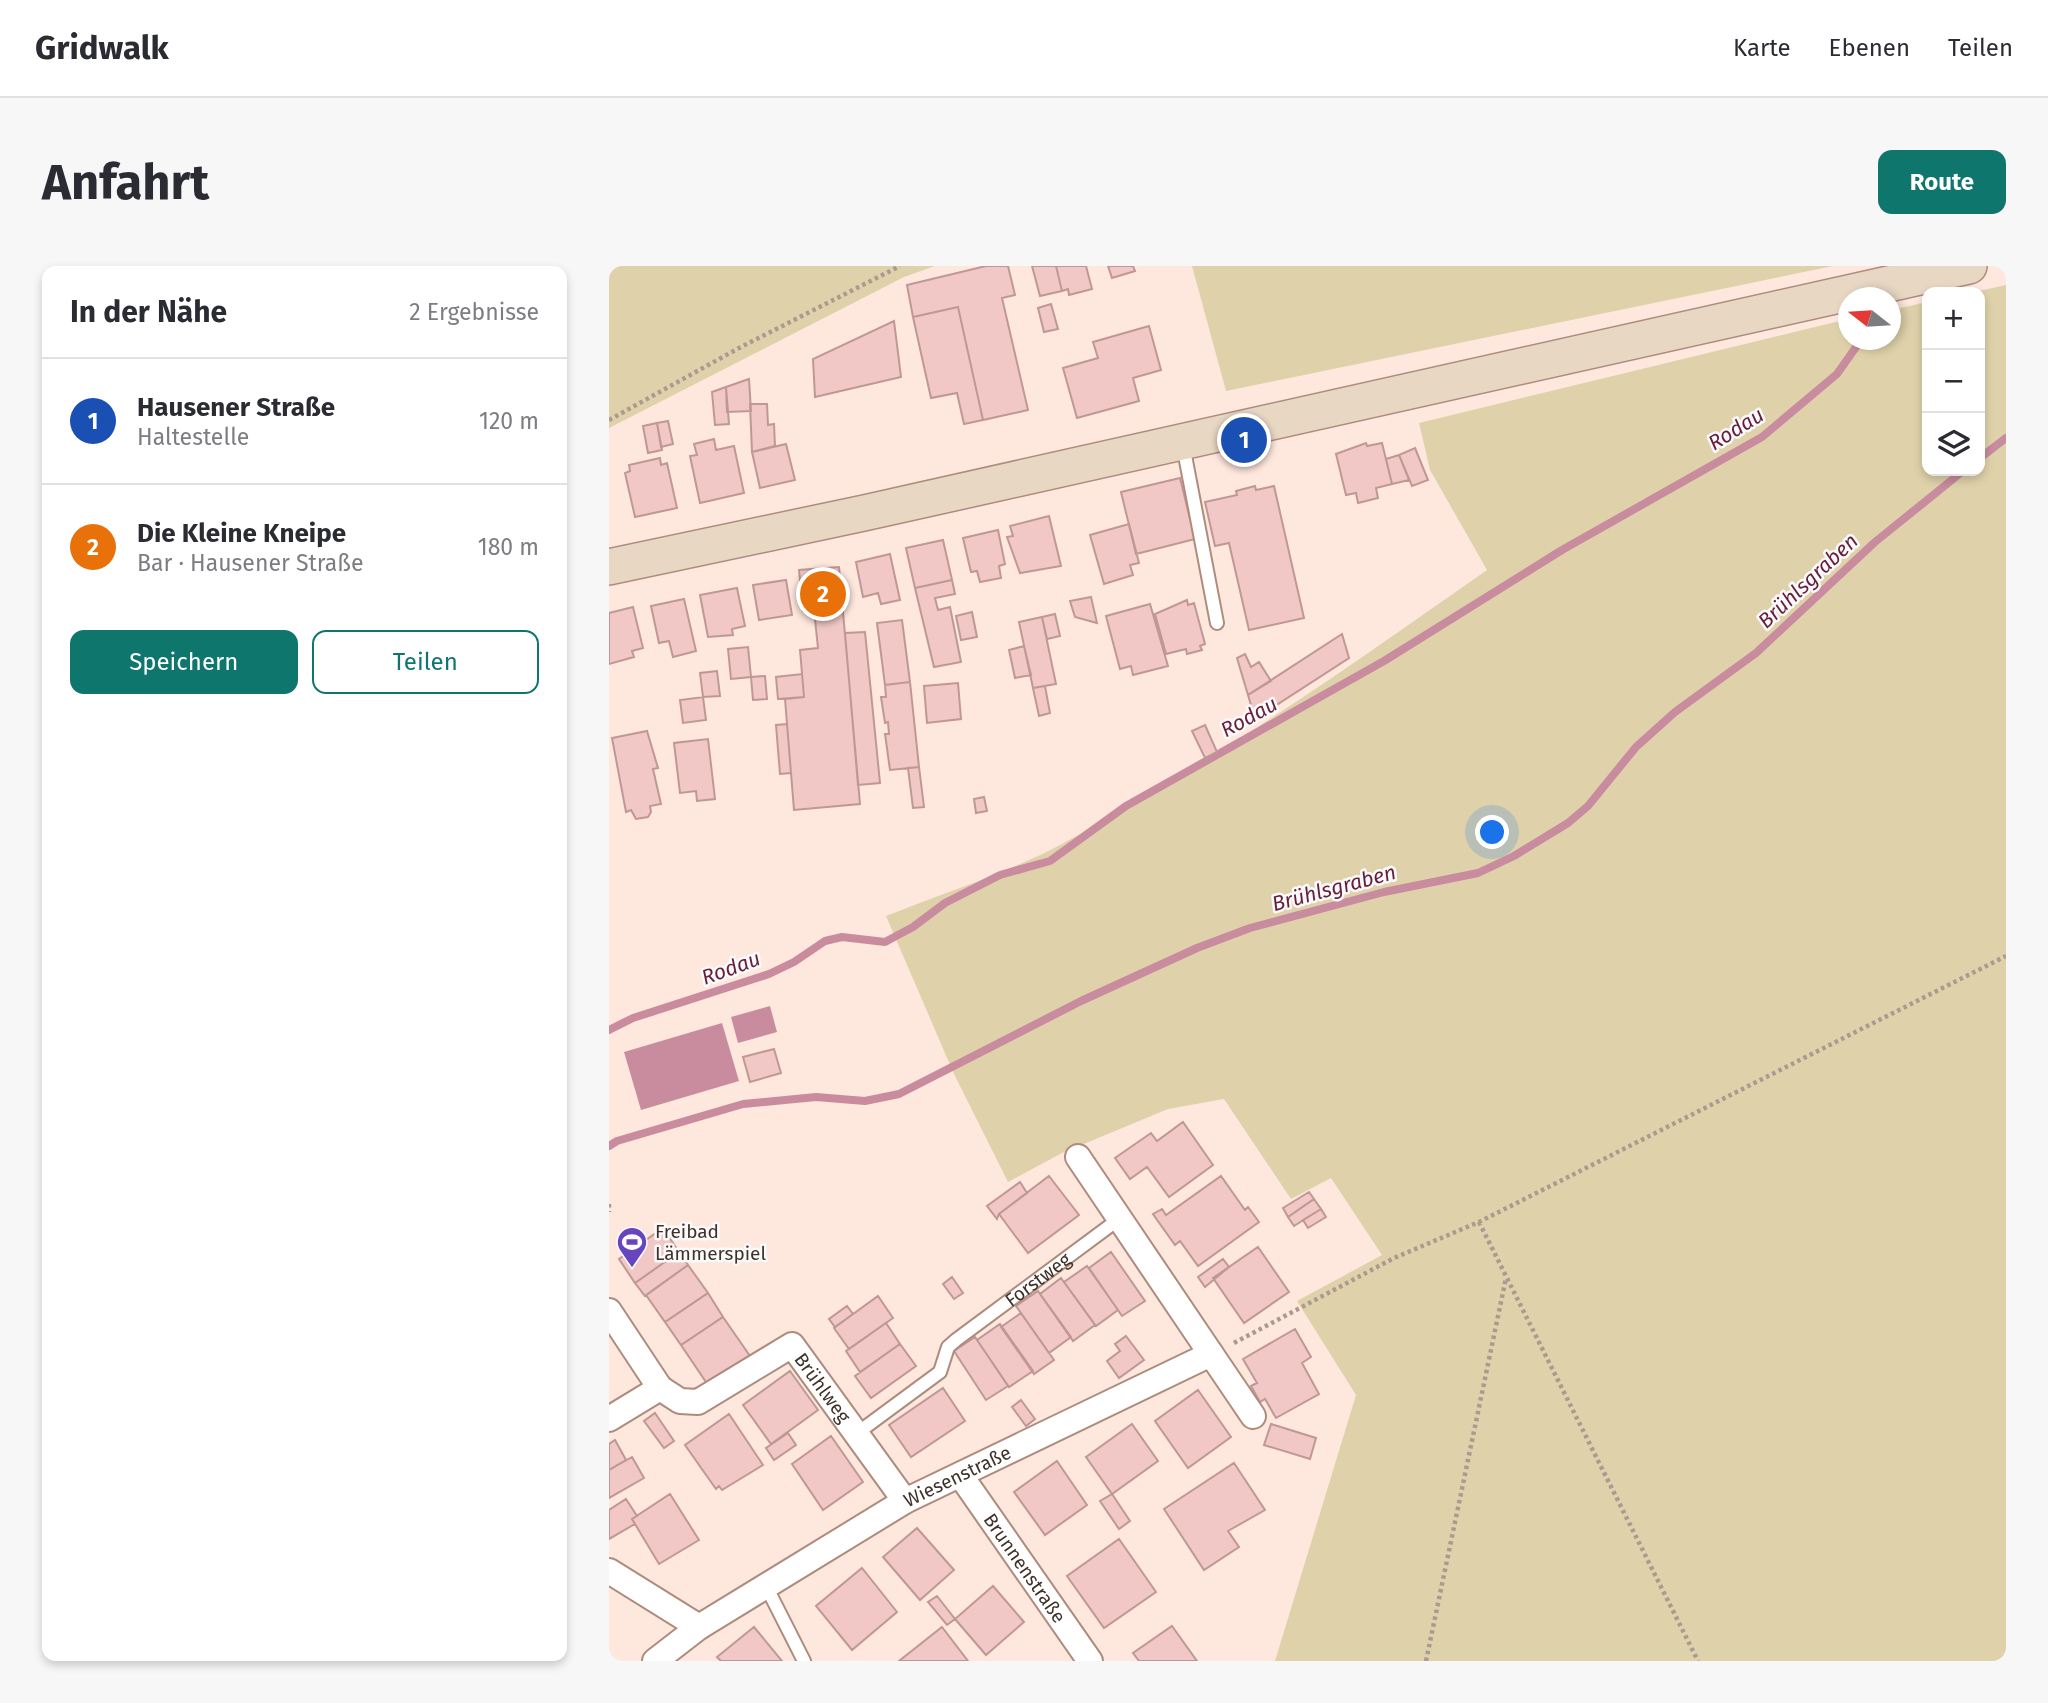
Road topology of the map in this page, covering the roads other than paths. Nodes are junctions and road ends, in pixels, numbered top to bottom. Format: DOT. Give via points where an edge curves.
graph roads {
  1 [pos="1969,266"];
  2 [pos="1182,441"];
  3 [pos="609,567"];
  4 [pos="1217,623"];
  5 [pos="1078,1157"];
  6 [pos="1119,1219"];
  7 [pos="609,1311"];
  8 [pos="1210,1354"];
  9 [pos="670,1395"];
  10 [pos="1253,1416"];
  11 [pos="609,1419"];
  12 [pos="856,1434"];
  13 [pos="961,1476"];
  14 [pos="905,1502"];
  15 [pos="609,1571"];
  16 [pos="766,1586"];
  17 [pos="699,1627"];
  18 [pos="655,1661"];
  19 [pos="804,1661"];
  20 [pos="1090,1661"];
  1 -- 2 [label="main road"];
  2 -- 3 [label="main road"];
  2 -- 4 [label="lane"];
  5 -- 6 [label="street"];
  6 -- 8 [label="street"];
  6 -- 12 [label="lane, Forstweg" via="956,1340 948,1347 940,1372"];
  7 -- 9 [label="street"];
  8 -- 10 [label="street"];
  8 -- 13 [label="street, Wiesenstraße"];
  9 -- 11 [label="street"];
  9 -- 12 [label="street, Brühlweg" via="698,1402 792,1345"];
  12 -- 14 [label="street, Brühlweg"];
  13 -- 14 [label="street, Wiesenstraße"];
  13 -- 20 [label="street, Brunnenstraße"];
  14 -- 16 [label="street, Wiesenstraße"];
  15 -- 17 [label="street"];
  16 -- 17 [label="street, Wiesenstraße"];
  16 -- 19 [label="lane"];
  17 -- 18 [label="street, Wiesenstraße"];
}
